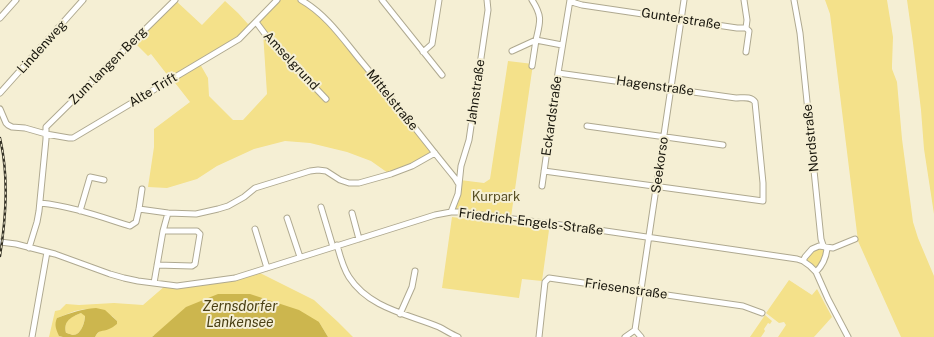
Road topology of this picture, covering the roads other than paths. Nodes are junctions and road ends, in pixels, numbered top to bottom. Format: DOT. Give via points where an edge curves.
graph roads {
  1 [pos="16,0"];
  2 [pos="83,0"];
  3 [pos="175,0"];
  4 [pos="277,0"];
  5 [pos="301,0"];
  6 [pos="382,0"];
  7 [pos="439,0"];
  8 [pos="488,0"];
  9 [pos="532,0"];
  10 [pos="570,0"];
  11 [pos="684,0"];
  12 [pos="744,0"];
  13 [pos="794,0"];
  14 [pos="0,18"];
  15 [pos="681,19"];
  16 [pos="256,22"];
  17 [pos="746,28"];
  18 [pos="536,40"];
  19 [pos="562,45"];
  20 [pos="512,51"];
  21 [pos="423,52"];
  22 [pos="746,52"];
  23 [pos="532,66"];
  24 [pos="558,72"];
  25 [pos="442,75"];
  26 [pos="671,89"];
  27 [pos="0,93"];
  28 [pos="326,99"];
  29 [pos="0,109"];
  30 [pos="587,126"];
  31 [pos="46,134"];
  32 [pos="664,137"];
  33 [pos="722,145"];
  34 [pos="435,153"];
  35 [pos="544,170"];
  36 [pos="104,180"];
  37 [pos="458,183"];
  38 [pos="542,186"];
  39 [pos="657,186"];
  40 [pos="142,189"];
  41 [pos="40,203"];
  42 [pos="321,207"];
  43 [pos="139,209"];
  44 [pos="80,211"];
  45 [pos="451,212"];
  46 [pos="352,213"];
  47 [pos="168,214"];
  48 [pos="287,218"];
  49 [pos="255,229"];
  50 [pos="163,231"];
  51 [pos="649,237"];
  52 [pos="855,238"];
  53 [pos="359,239"];
  54 [pos="0,242"];
  55 [pos="335,246"];
  56 [pos="825,246"];
  57 [pos="30,248"];
  58 [pos="47,252"];
  59 [pos="300,257"];
  60 [pos="803,261"];
  61 [pos="157,264"];
  62 [pos="267,268"];
  63 [pos="415,271"];
  64 [pos="816,272"];
  65 [pos="154,283"];
  66 [pos="642,291"];
  67 [pos="762,313"];
  68 [pos="400,314"];
  69 [pos="635,330"];
  70 [pos="32,337"];
  71 [pos="458,337"];
  72 [pos="539,337"];
  73 [pos="625,337"];
  74 [pos="641,337"];
  75 [pos="848,337"];
  1 -- 14 [label="street"];
  2 -- 27 [label="street, Lindenweg"];
  3 -- 31 [label="street, Zum langen Berg" via="46,127"];
  4 -- 16 [label="street, Alte Trift"];
  5 -- 34 [label="street, Mittelstraße" via="326,18"];
  6 -- 21 [label="street"];
  7 -- 21 [label="street" via="432,44"];
  8 -- 37 [label="street, Jahnstraße" via="469,140"];
  9 -- 18 [label="street" via="540,14"];
  10 -- 15 [label="street, Gunterstraße" via="575,4"];
  10 -- 19 [label="street, Eckardstraße"];
  11 -- 15 [label="street, Seekorso"];
  12 -- 17 [label="street"];
  13 -- 56 [label="street, Nordstraße" via="800,33 821,239"];
  15 -- 17 [label="street, Gunterstraße"];
  15 -- 26 [label="street, Seekorso"];
  16 -- 28 [label="street, Amselgrund"];
  16 -- 31 [label="street, Alte Trift" via="239,39 73,138"];
  17 -- 22 [label="street" via="749,31"];
  18 -- 19 [label="street"];
  18 -- 20 [label="street"];
  18 -- 23 [label="street"];
  19 -- 24 [label="street, Eckardstraße"];
  21 -- 25 [label="street"];
  24 -- 26 [label="street, Hagenstraße"];
  24 -- 35 [label="street, Eckardstraße"];
  26 -- 32 [label="street, Seekorso"];
  26 -- 39 [label="street, Hagenstraße" via="750,98 755,102 763,201"];
  29 -- 31 [label="street, Alte Trift" via="6,123 12,127"];
  30 -- 32 [label="street"];
  31 -- 41 [label="street"];
  32 -- 33 [label="street"];
  32 -- 39 [label="street, Seekorso"];
  34 -- 37 [label="street, Mittelstraße"];
  34 -- 47 [label="street" via="412,166 359,183 340,180 326,171 310,171 255,188 228,206 196,214"];
  35 -- 38 [label="street, Eckardstraße"];
  35 -- 39 [label="street"];
  36 -- 44 [label="street" via="90,176"];
  37 -- 45 [label="street" via="458,194"];
  39 -- 51 [label="street, Seekorso"];
  40 -- 43 [label="street"];
  41 -- 44 [label="street"];
  41 -- 57 [label="street"];
  42 -- 55 [label="street"];
  43 -- 44 [label="street" via="136,222 130,226"];
  43 -- 47 [label="street"];
  45 -- 51 [label="street, Friedrich-Engels-Straße"];
  45 -- 53 [label="street, Friedrich-Engels-Straße"];
  46 -- 53 [label="street"];
  47 -- 50 [label="street"];
  48 -- 59 [label="street"];
  49 -- 62 [label="street"];
  50 -- 61 [label="street"];
  50 -- 61 [label="street" via="198,231 200,234 195,264"];
  51 -- 60 [label="street, Friedrich-Engels-Straße"];
  51 -- 66 [label="street, Seekorso"];
  52 -- 56 [label="street" via="833,248"];
  53 -- 55 [label="street, Friedrich-Engels-Straße"];
  54 -- 57 [label="street, Friedrich-Engels-Straße"];
  55 -- 59 [label="street, Friedrich-Engels-Straße"];
  55 -- 68 [label="street" via="348,276 356,286 366,296"];
  56 -- 60 [label="street" via="812,249"];
  56 -- 64 [label="street, Nordstraße" via="826,254"];
  57 -- 58 [label="street, Friedrich-Engels-Straße"];
  58 -- 65 [label="street, Friedrich-Engels-Straße" via="110,274"];
  58 -- 70 [label="street"];
  59 -- 62 [label="street, Friedrich-Engels-Straße"];
  60 -- 64 [label="street, Friedrich-Engels-Straße"];
  61 -- 65 [label="street"];
  62 -- 65 [label="street, Friedrich-Engels-Straße" via="230,279 177,286"];
  63 -- 68 [label="street" via="412,287"];
  64 -- 75 [label="street, Friedrich-Engels-Straße"];
  66 -- 67 [label="street, Friesenstraße" via="743,306"];
  66 -- 69 [label="street, Seekorso"];
  66 -- 72 [label="street, Friesenstraße" via="549,278 545,282"];
  68 -- 71 [label="street" via="439,327"];
  69 -- 73 [label="street"];
  69 -- 74 [label="street"];
}
